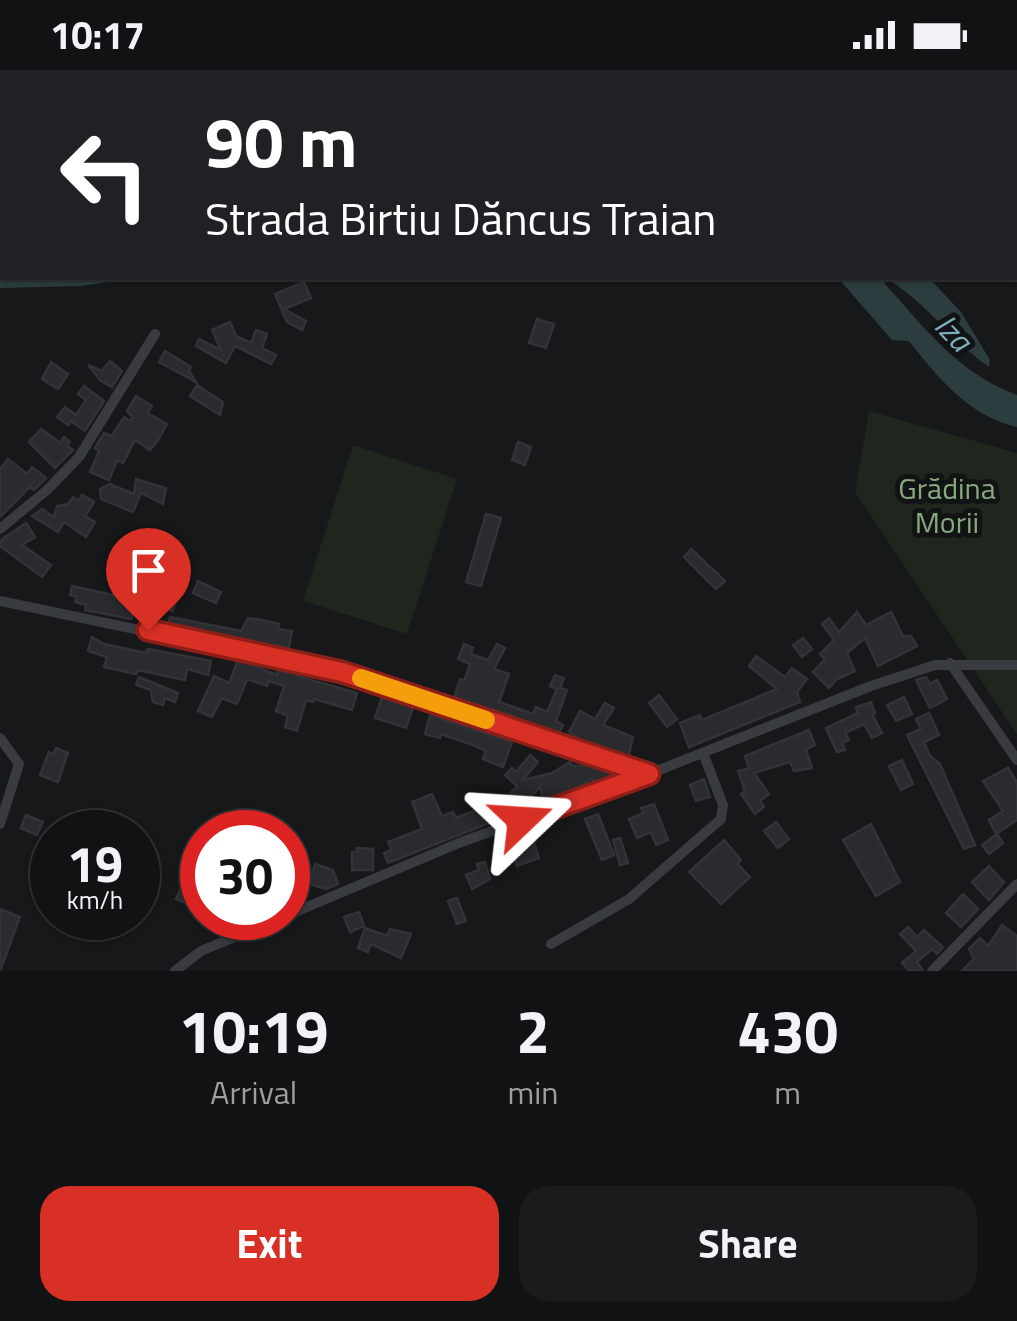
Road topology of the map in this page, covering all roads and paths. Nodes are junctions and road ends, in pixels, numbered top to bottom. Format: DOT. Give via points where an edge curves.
graph roads {
  1 [pos="155,334"];
  2 [pos="0,529"];
  3 [pos="0,601"];
  4 [pos="950,663"];
  5 [pos="1017,665"];
  6 [pos="0,738"];
  7 [pos="703,753"];
  8 [pos="1017,760"];
  9 [pos="649,774"];
  10 [pos="0,824"];
  11 [pos="1017,884"];
  12 [pos="310,905"];
  13 [pos="227,940"];
  14 [pos="551,944"];
  15 [pos="175,971"];
  16 [pos="932,971"];
  1 -- 2 [label="street" via="79,457"];
  3 -- 9 [label="street" via="342,672"];
  4 -- 5 [label="street"];
  4 -- 7 [label="street" via="871,686"];
  4 -- 8 [label="street"];
  6 -- 10 [label="street" via="19,764"];
  7 -- 9 [label="street"];
  7 -- 14 [label="street" via="724,805 722,819 629,899"];
  9 -- 12 [label="street"];
  11 -- 16 [label="street"];
  13 -- 15 [label="street"];
}
